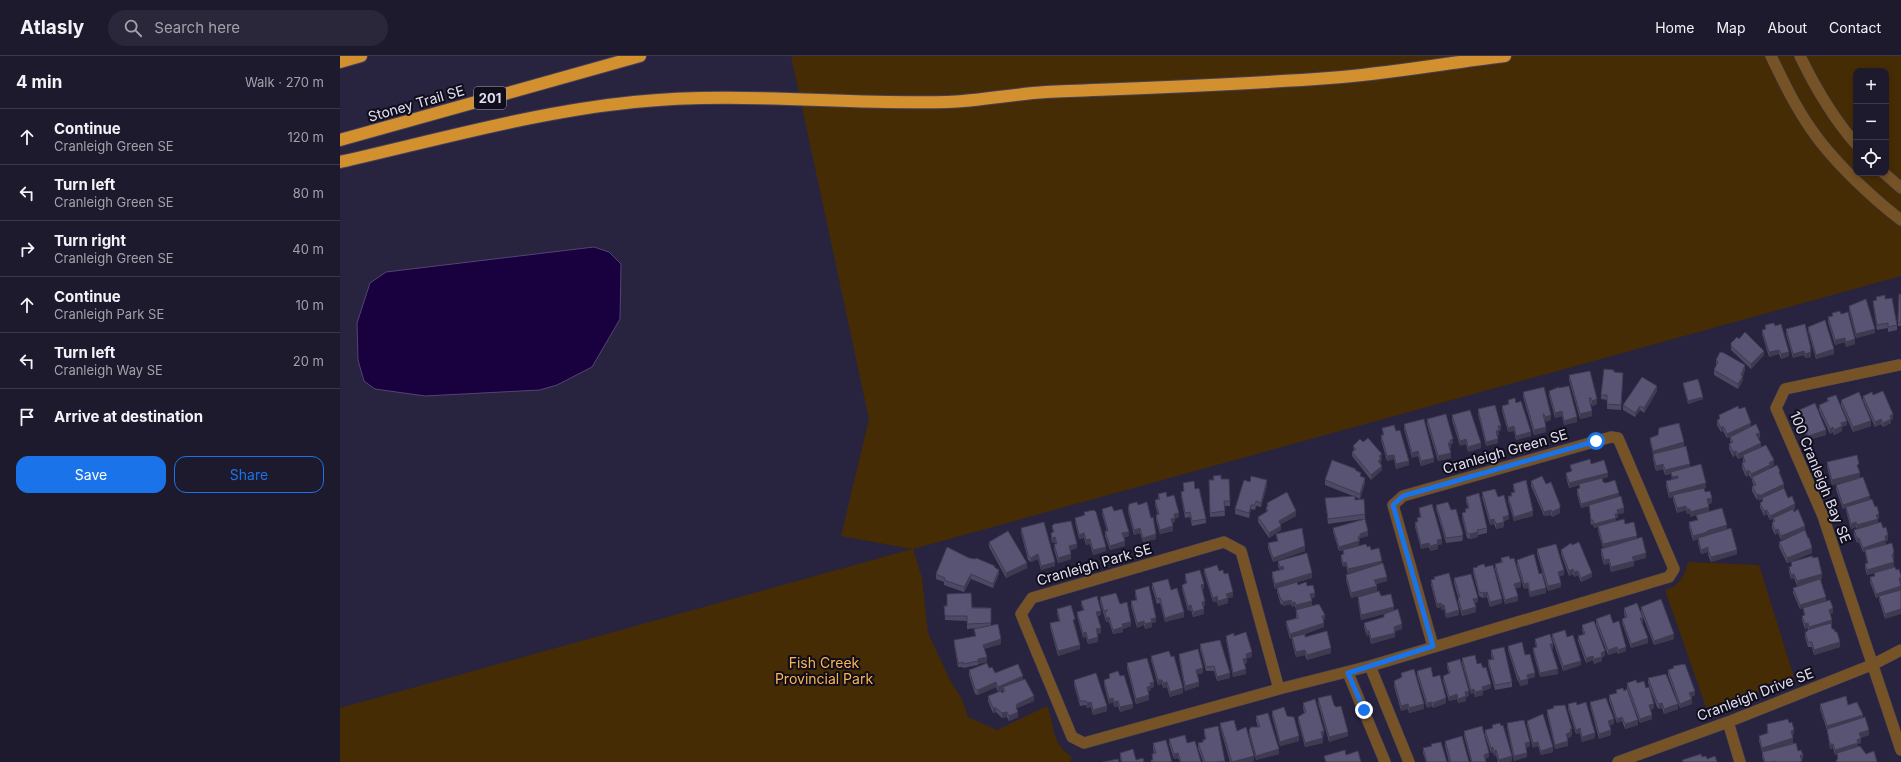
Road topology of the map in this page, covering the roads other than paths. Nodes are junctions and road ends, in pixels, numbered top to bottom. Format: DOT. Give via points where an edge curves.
graph roads {
  1 [pos="361,56"];
  2 [pos="640,56"];
  3 [pos="1505,56"];
  4 [pos="1772,56"];
  5 [pos="1800,56"];
  6 [pos="340,62"];
  7 [pos="340,140"];
  8 [pos="1853,140"];
  9 [pos="340,162"];
  10 [pos="1887,176"];
  11 [pos="1901,188"];
  12 [pos="1901,220"];
  13 [pos="1899,365"];
  14 [pos="1433,646"];
  15 [pos="1901,650"];
  16 [pos="1874,664"];
  17 [pos="1370,666"];
  18 [pos="1348,673"];
  19 [pos="1279,689"];
  20 [pos="1728,722"];
  21 [pos="1901,750"];
  22 [pos="1385,762"];
  23 [pos="1409,762"];
  24 [pos="1618,762"];
  25 [pos="1740,762"];
  1 -- 6 [label="highway"];
  2 -- 7 [label="highway, Stoney Trail SE / 201"];
  3 -- 9 [label="highway" via="1331,78 1040,93 950,102 729,97 634,102 580,108"];
  4 -- 12 [label="street" via="1785,85 1811,129 1878,202"];
  5 -- 8 [label="street" via="1834,116"];
  10 -- 11 [label="street"];
  13 -- 16 [label="street, 100 Cranleigh Bay SE" via="1785,389 1776,408 1823,516"];
  14 -- 14 [label="street, Cranleigh Green SE" via="1669,577 1674,570 1618,438 1611,437 1403,496 1393,505"];
  14 -- 17 [label="street, Cranleigh Green SE"];
  15 -- 16 [label="street, Cranleigh Drive SE"];
  16 -- 20 [label="street, Cranleigh Drive SE"];
  16 -- 21 [label="street"];
  17 -- 18 [label="street, Cranleigh Park SE"];
  17 -- 23 [label="street"];
  18 -- 19 [label="street, Cranleigh Park SE"];
  18 -- 22 [label="street"];
  19 -- 19 [label="street, Cranleigh Park SE" via="1084,743 1072,737 1020,614 1032,598 1224,542 1241,551"];
  20 -- 24 [label="street, Cranleigh Drive SE"];
  20 -- 25 [label="street"];
}
